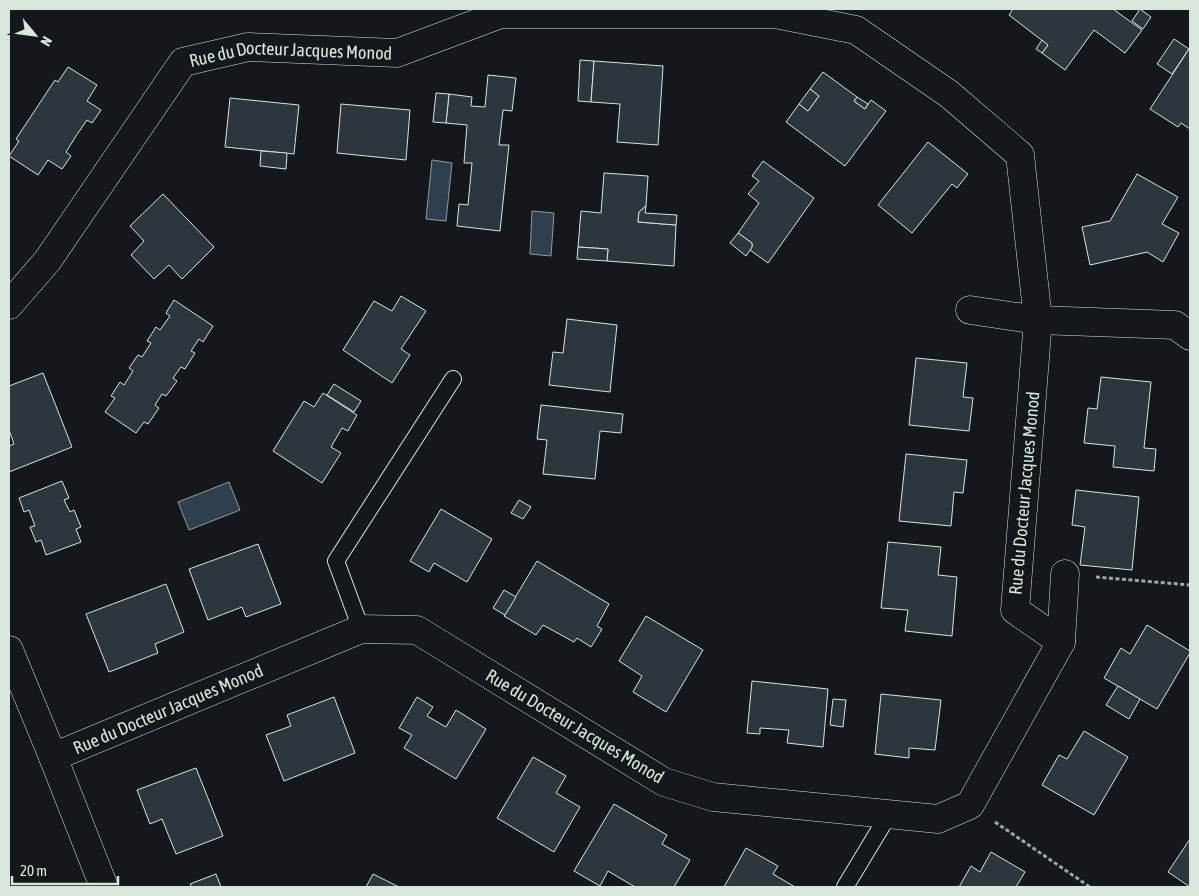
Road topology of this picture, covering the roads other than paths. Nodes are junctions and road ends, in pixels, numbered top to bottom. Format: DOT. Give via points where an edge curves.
graph roads {
  1 [pos="9,305"];
  2 [pos="970,310"];
  3 [pos="1038,320"];
  4 [pos="1190,336"];
  5 [pos="453,379"];
  6 [pos="1065,574"];
  7 [pos="361,629"];
  8 [pos="1061,642"];
  9 [pos="9,650"];
  10 [pos="53,758"];
  11 [pos="889,814"];
  12 [pos="104,887"];
  13 [pos="845,887"];
  1 -- 3 [label="street, Rue du Docteur Jacques Monod" via="48,260 183,62 248,47 397,53 501,14 775,14 856,30 949,94 1020,155"];
  2 -- 3 [label="street"];
  3 -- 4 [label="street" via="1175,326"];
  3 -- 8 [label="street, Rue du Docteur Jacques Monod" via="1015,610"];
  5 -- 7 [label="lane" via="336,561"];
  6 -- 8 [label="street"];
  7 -- 10 [label="street, Rue du Docteur Jacques Monod"];
  7 -- 11 [label="street, Rue du Docteur Jacques Monod" via="418,630 664,782 714,797"];
  8 -- 11 [label="street, Rue du Docteur Jacques Monod" via="970,805 938,820"];
  9 -- 10 [label="street"];
  10 -- 12 [label="street"];
  11 -- 13 [label="lane"];
}
